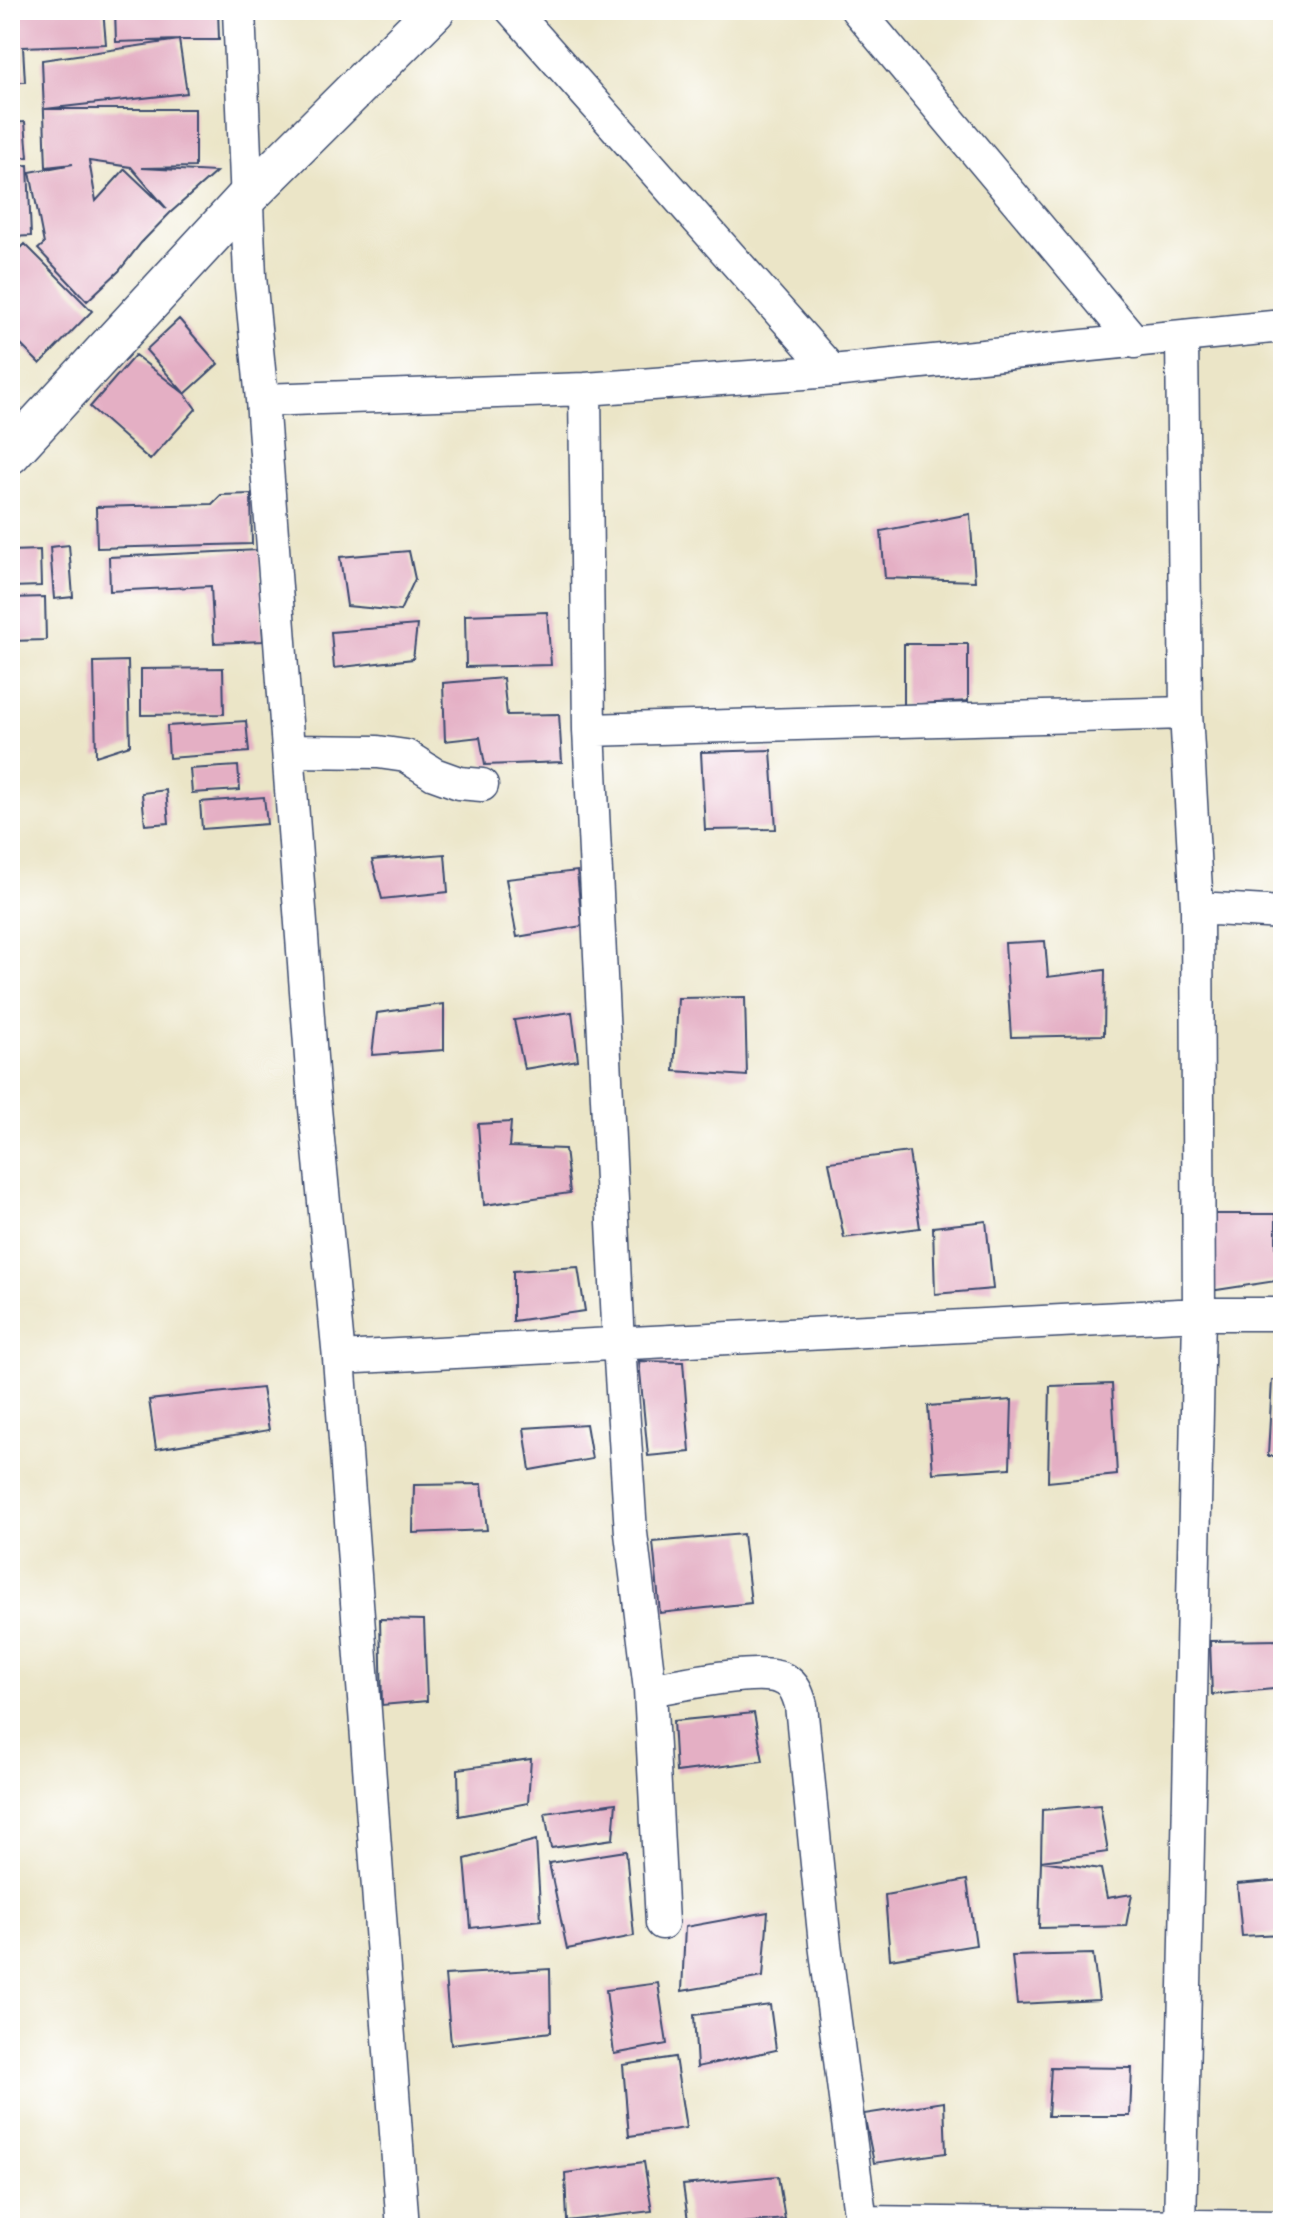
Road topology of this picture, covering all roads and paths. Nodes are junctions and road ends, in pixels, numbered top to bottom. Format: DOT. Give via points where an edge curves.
graph roads {
  1 [pos="239,10"];
  2 [pos="435,10"];
  3 [pos="512,10"];
  4 [pos="857,10"];
  5 [pos="246,198"];
  6 [pos="1283,326"];
  7 [pos="1182,338"];
  8 [pos="1135,342"];
  9 [pos="832,371"];
  10 [pos="585,389"];
  11 [pos="262,400"];
  12 [pos="10,454"];
  13 [pos="1186,713"];
  14 [pos="589,730"];
  15 [pos="289,751"];
  16 [pos="482,785"];
  17 [pos="1197,908"];
  18 [pos="1283,913"];
  19 [pos="1199,1314"];
  20 [pos="1283,1314"];
  21 [pos="619,1344"];
  22 [pos="339,1358"];
  23 [pos="650,1690"];
  24 [pos="662,1923"];
  25 [pos="862,2225"];
  26 [pos="1283,2227"];
  27 [pos="403,2228"];
  28 [pos="1180,2228"];
  1 -- 5 [label="street"];
  2 -- 5 [label="street"];
  3 -- 9 [label="street"];
  4 -- 8 [label="street"];
  5 -- 11 [label="street"];
  5 -- 12 [label="street"];
  6 -- 7 [label="street"];
  7 -- 8 [label="street"];
  7 -- 13 [label="street"];
  8 -- 9 [label="street"];
  9 -- 10 [label="street"];
  10 -- 11 [label="street"];
  10 -- 14 [label="street"];
  11 -- 15 [label="street"];
  13 -- 14 [label="street"];
  13 -- 17 [label="street"];
  14 -- 21 [label="street"];
  15 -- 16 [label="street" via="406,756 434,774"];
  15 -- 22 [label="street"];
  17 -- 18 [label="street"];
  17 -- 19 [label="street"];
  19 -- 20 [label="street"];
  19 -- 21 [label="street"];
  19 -- 28 [label="street"];
  21 -- 22 [label="street"];
  21 -- 23 [label="street" via="631,1533"];
  22 -- 27 [label="street"];
  23 -- 24 [label="street"];
  23 -- 25 [label="street" via="752,1674 790,1683 798,1695"];
  25 -- 28 [label="street"];
  26 -- 28 [label="street"];
}
